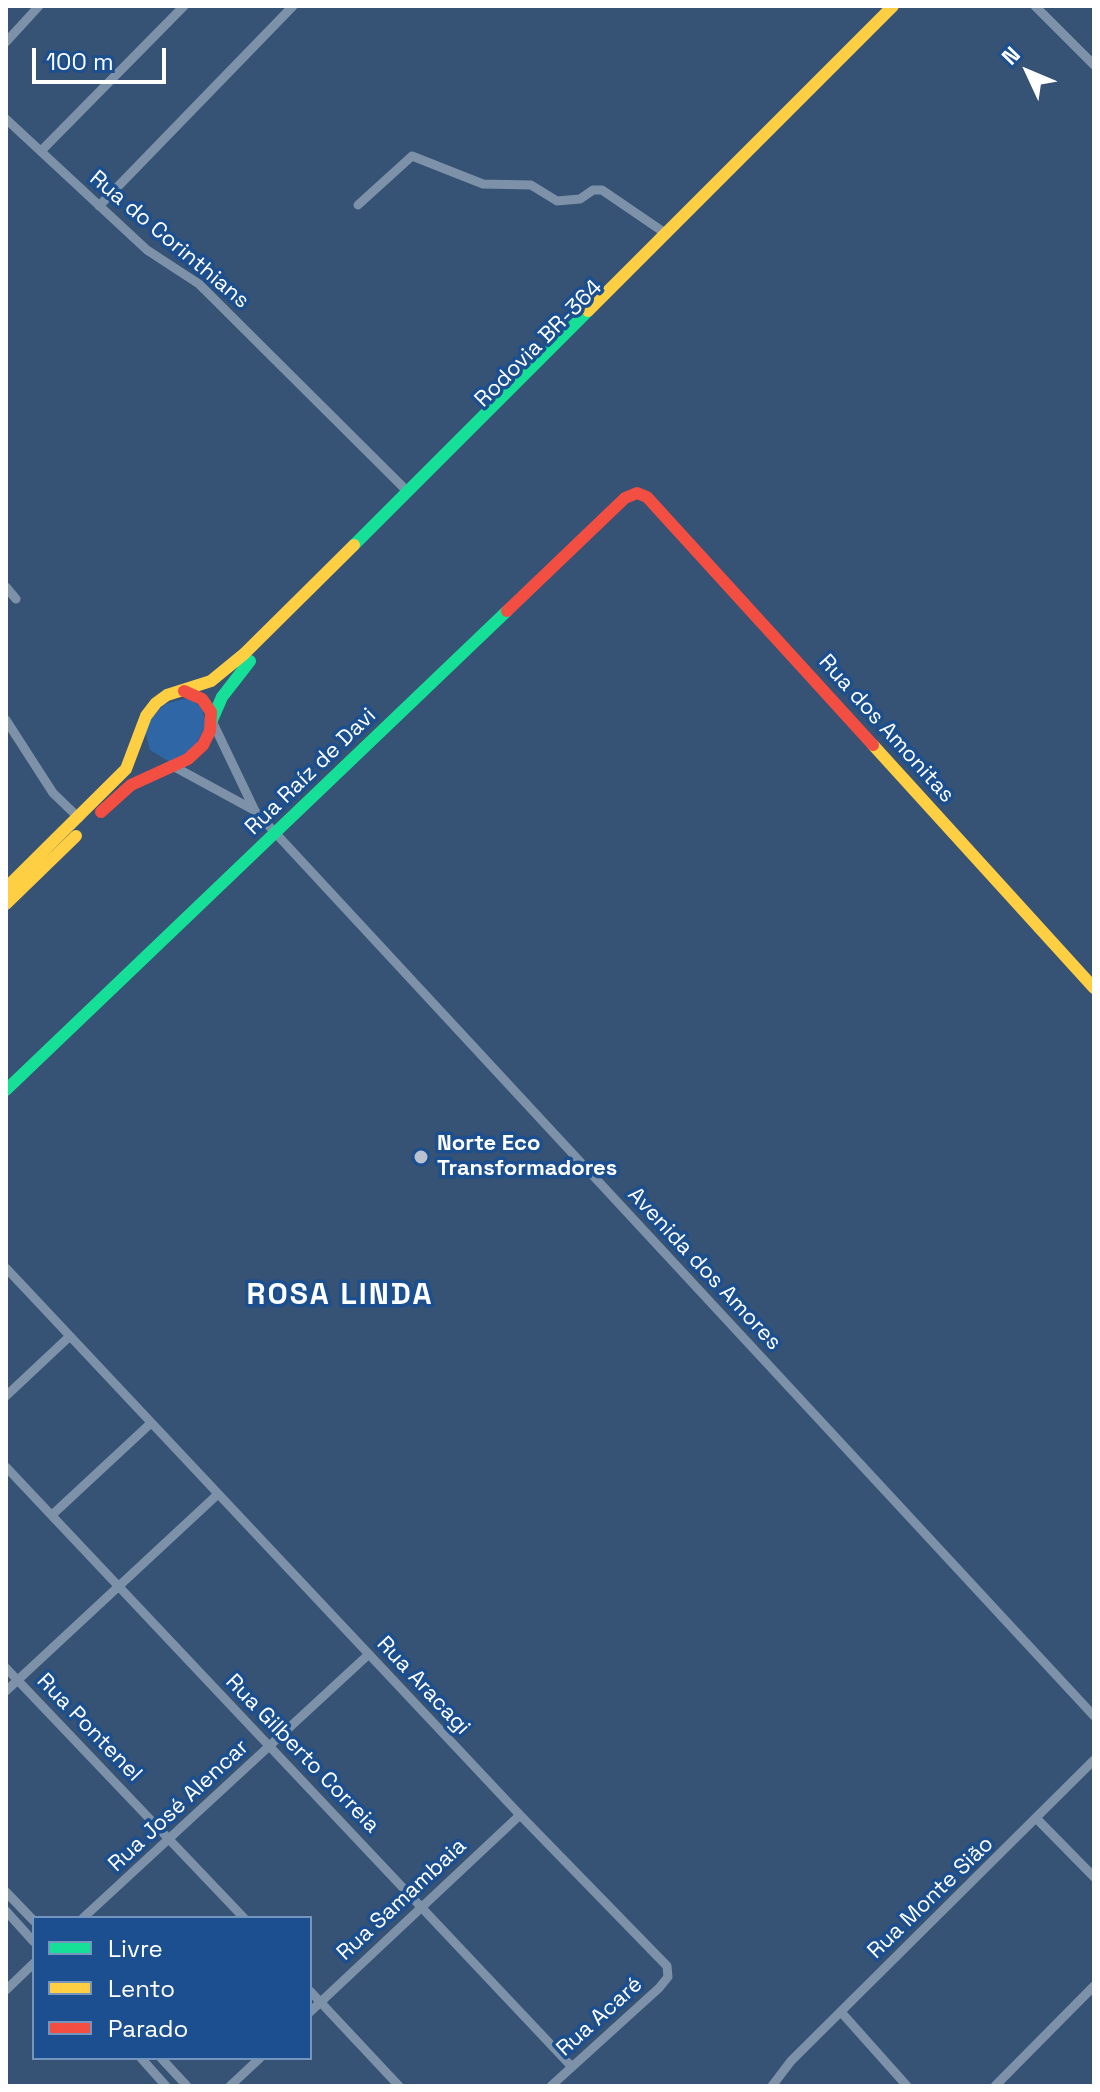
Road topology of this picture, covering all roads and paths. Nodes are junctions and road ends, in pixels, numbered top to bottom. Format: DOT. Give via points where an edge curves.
graph roads {
  1 [pos="39,6"];
  2 [pos="184,6"];
  3 [pos="293,6"];
  4 [pos="893,6"];
  5 [pos="906,6"];
  6 [pos="1035,6"];
  7 [pos="6,42"];
  8 [pos="1094,65"];
  9 [pos="6,119"];
  10 [pos="41,151"];
  11 [pos="358,205"];
  12 [pos="99,206"];
  13 [pos="665,233"];
  14 [pos="408,492"];
  15 [pos="647,497"];
  16 [pos="6,587"];
  17 [pos="16,599"];
  18 [pos="184,691"];
  19 [pos="6,720"];
  20 [pos="212,720"];
  21 [pos="140,738"];
  22 [pos="171,765"];
  23 [pos="255,811"];
  24 [pos="79,818"];
  25 [pos="276,834"];
  26 [pos="7,885"];
  27 [pos="6,904"];
  28 [pos="1094,988"];
  29 [pos="6,1090"];
  30 [pos="6,1268"];
  31 [pos="70,1336"];
  32 [pos="6,1396"];
  33 [pos="151,1423"];
  34 [pos="6,1467"];
  35 [pos="218,1494"];
  36 [pos="52,1515"];
  37 [pos="118,1588"];
  38 [pos="369,1654"];
  39 [pos="6,1668"];
  40 [pos="18,1680"];
  41 [pos="6,1691"];
  42 [pos="1094,1716"];
  43 [pos="270,1746"];
  44 [pos="1094,1760"];
  45 [pos="520,1815"];
  46 [pos="1037,1819"];
  47 [pos="170,1837"];
  48 [pos="1094,1877"];
  49 [pos="6,1892"];
  50 [pos="421,1906"];
  51 [pos="6,1911"];
  52 [pos="85,1916"];
  53 [pos="242,1916"];
  54 [pos="32,1919"];
  55 [pos="32,1940"];
  56 [pos="32,1965"];
  57 [pos="670,1972"];
  58 [pos="1094,1986"];
  59 [pos="6,1990"];
  60 [pos="312,1993"];
  61 [pos="320,2002"];
  62 [pos="312,2010"];
  63 [pos="841,2012"];
  64 [pos="143,2060"];
  65 [pos="163,2060"];
  66 [pos="258,2060"];
  67 [pos="572,2067"];
  68 [pos="181,2084"];
  69 [pos="166,2086"];
  70 [pos="230,2086"];
  71 [pos="399,2086"];
  72 [pos="551,2086"];
  73 [pos="772,2086"];
  74 [pos="907,2086"];
  75 [pos="995,2086"];
  1 -- 7 [label="street"];
  2 -- 10 [label="street"];
  3 -- 12 [label="street"];
  4 -- 13 [label="main road"];
  5 -- 20 [label="main road, Rodovia BR-364" via="256,653 222,697"];
  6 -- 8 [label="street"];
  9 -- 10 [label="street, Rua do Corinthians"];
  10 -- 12 [label="street, Rua do Corinthians"];
  11 -- 13 [label="street" via="412,156 483,184 531,185 557,201 605,190"];
  12 -- 14 [label="street, Rua do Corinthians" via="147,250 217,301"];
  13 -- 14 [label="main road"];
  14 -- 18 [label="main road" via="244,654 211,681"];
  15 -- 25 [label="main road, Rua Raíz de Davi" via="637,493 625,498"];
  15 -- 28 [label="main road, Rua dos Amonitas"];
  16 -- 17 [label="street"];
  18 -- 20 [label="main road" via="202,699"];
  18 -- 21 [label="main road" via="156,703"];
  19 -- 24 [label="street" via="53,793"];
  20 -- 22 [label="main road" via="197,752"];
  20 -- 23 [label="street, Avenida dos Amores"];
  21 -- 22 [label="main road" via="150,758"];
  21 -- 24 [label="main road" via="126,769"];
  22 -- 23 [label="street, Avenida dos Amores"];
  22 -- 27 [label="main road" via="115,798"];
  23 -- 25 [label="street, Avenida dos Amores"];
  24 -- 26 [label="main road"];
  25 -- 29 [label="main road, Rua Raíz de Davi"];
  25 -- 42 [label="street, Avenida dos Amores"];
  30 -- 31 [label="street, Rua Aracagi"];
  31 -- 32 [label="street"];
  31 -- 33 [label="street, Rua Aracagi"];
  33 -- 35 [label="street, Rua Aracagi"];
  33 -- 36 [label="street"];
  34 -- 36 [label="street, Rua Gilberto Correia"];
  35 -- 37 [label="street"];
  35 -- 38 [label="street, Rua Aracagi"];
  36 -- 37 [label="street, Rua Gilberto Correia"];
  37 -- 40 [label="street"];
  37 -- 43 [label="street, Rua Gilberto Correia"];
  38 -- 43 [label="street, Rua José Alencar"];
  38 -- 45 [label="street, Rua Aracagi"];
  39 -- 40 [label="street, Rua Pontenel"];
  40 -- 41 [label="street"];
  40 -- 47 [label="street, Rua Pontenel"];
  43 -- 47 [label="street, Rua José Alencar"];
  43 -- 50 [label="street, Rua Gilberto Correia"];
  44 -- 46 [label="street, Rua Monte Sião"];
  45 -- 50 [label="street, Rua Samambaia"];
  45 -- 57 [label="street, Rua Aracagi"];
  46 -- 48 [label="street"];
  46 -- 63 [label="street, Rua Monte Sião"];
  47 -- 52 [label="street, Rua José Alencar"];
  47 -- 53 [label="street, Rua Pontenel"];
  49 -- 54 [label="street"];
  50 -- 61 [label="street, Rua Samambaia"];
  50 -- 67 [label="street, Rua Gilberto Correia"];
  51 -- 55 [label="street"];
  56 -- 59 [label="street"];
  57 -- 67 [label="street, Rua Acaré"];
  58 -- 75 [label="street"];
  60 -- 61 [label="street"];
  61 -- 62 [label="street, Rua Samambaia"];
  61 -- 71 [label="street"];
  63 -- 73 [label="street, Rua Monte Sião"];
  63 -- 74 [label="street"];
  64 -- 69 [label="street"];
  65 -- 68 [label="street"];
  66 -- 70 [label="street"];
  67 -- 72 [label="street, Rua Acaré"];
}
